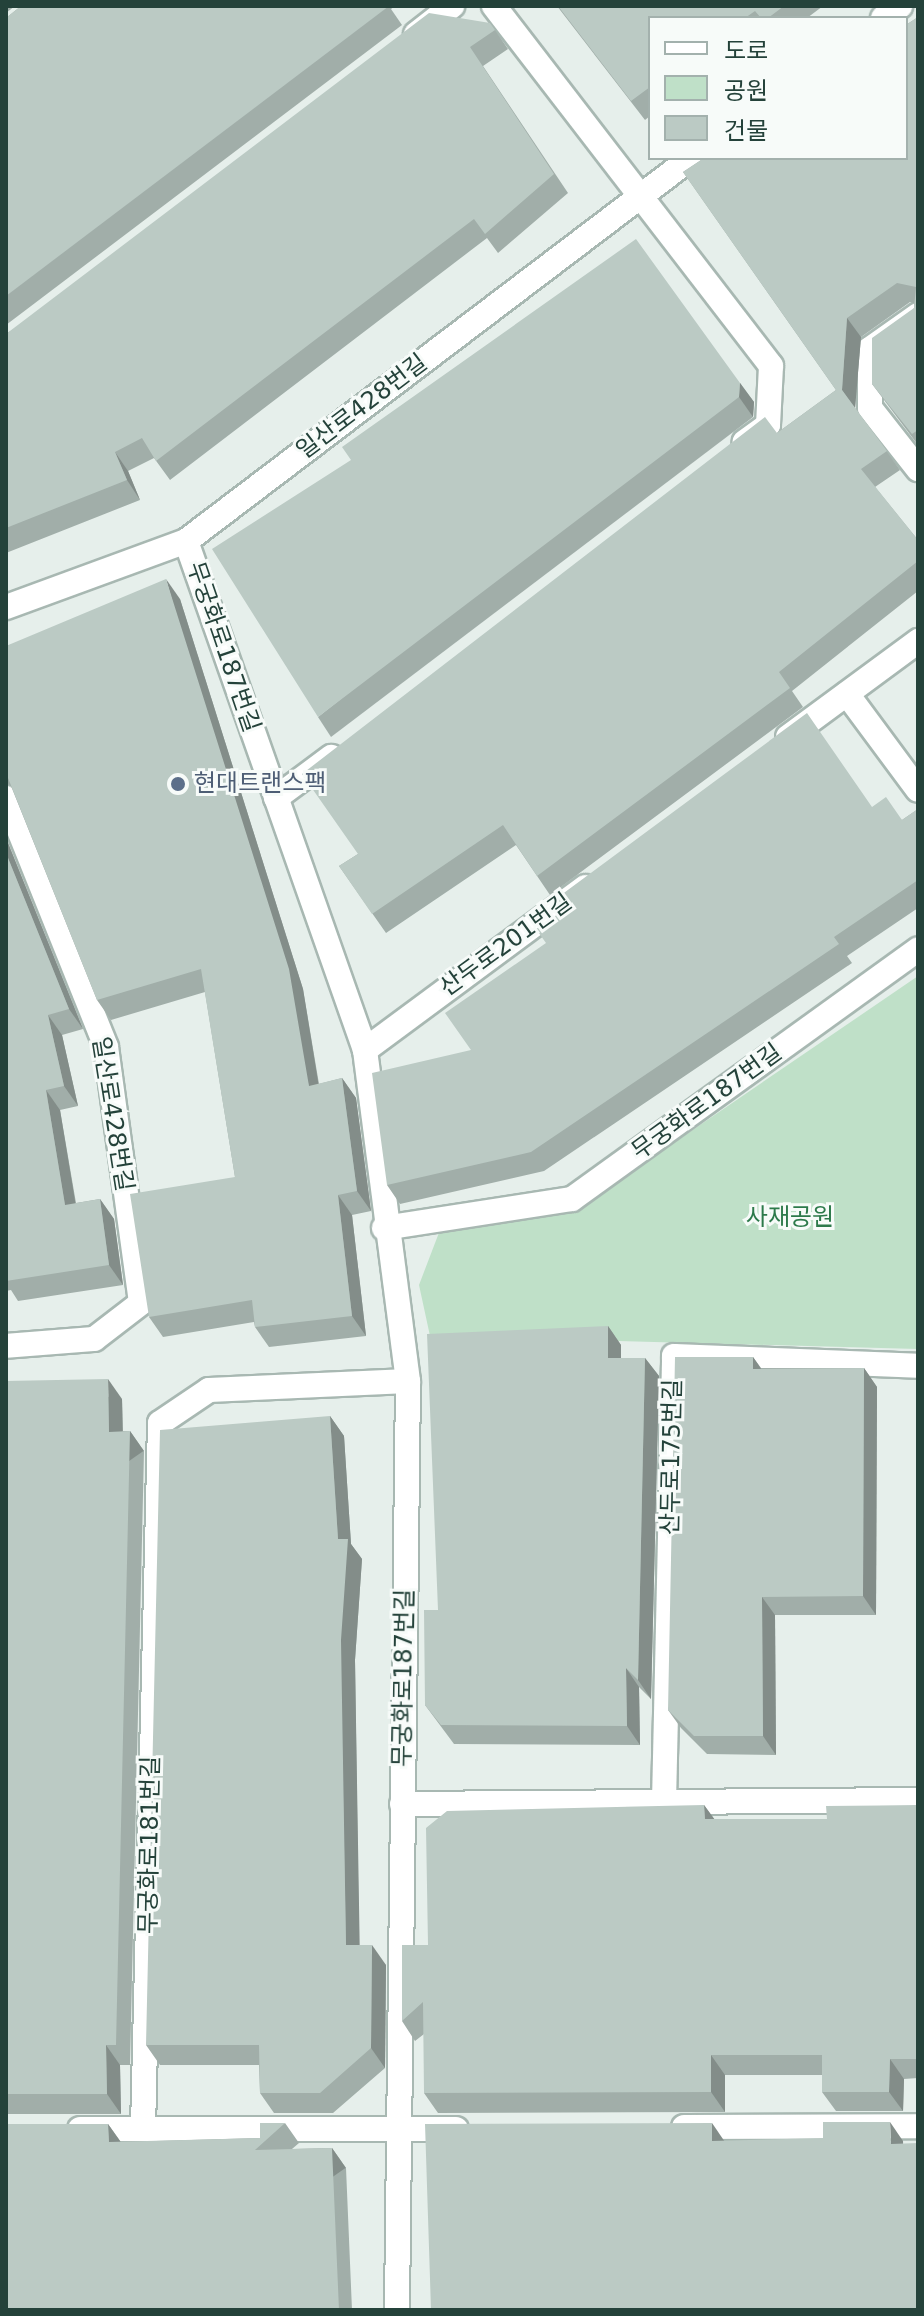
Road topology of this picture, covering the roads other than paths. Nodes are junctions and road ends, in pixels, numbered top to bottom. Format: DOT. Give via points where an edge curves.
graph roads {
  1 [pos="452,6"];
  2 [pos="494,6"];
  3 [pos="388,54"];
  4 [pos="688,160"];
  5 [pos="636,198"];
  6 [pos="918,315"];
  7 [pos="730,454"];
  8 [pos="918,469"];
  9 [pos="186,541"];
  10 [pos="6,607"];
  11 [pos="918,641"];
  12 [pos="847,694"];
  13 [pos="352,741"];
  14 [pos="770,750"];
  15 [pos="918,790"];
  16 [pos="6,798"];
  17 [pos="276,798"];
  18 [pos="606,872"];
  19 [pos="918,949"];
  20 [pos="365,1050"];
  21 [pos="384,1228"];
  22 [pos="6,1346"];
  23 [pos="918,1366"];
  24 [pos="408,1381"];
  25 [pos="918,1800"];
  26 [pos="664,1802"];
  27 [pos="402,1804"];
  28 [pos="918,2126"];
  29 [pos="651,2128"];
  30 [pos="52,2129"];
  31 [pos="143,2129"];
  32 [pos="399,2129"];
  33 [pos="478,2129"];
  34 [pos="397,2310"];
  1 -- 3 [label="street"];
  2 -- 5 [label="street"];
  4 -- 5 [label="street, 일산로428번길"];
  5 -- 7 [label="street" via="771,366 768,425"];
  5 -- 9 [label="street, 일산로428번길"];
  6 -- 8 [label="street" via="870,349 870,408"];
  9 -- 10 [label="street, 일산로428번길"];
  9 -- 17 [label="street, 무궁화로187번길"];
  11 -- 12 [label="street"];
  12 -- 14 [label="street"];
  12 -- 15 [label="street"];
  13 -- 17 [label="street"];
  16 -- 22 [label="street, 일산로428번길" via="106,1047 141,1303 94,1339"];
  17 -- 20 [label="street, 무궁화로187번길"];
  18 -- 20 [label="street, 산두로201번길"];
  19 -- 21 [label="street, 무궁화로187번길" via="572,1199"];
  20 -- 21 [label="street, 무궁화로187번길"];
  21 -- 24 [label="street, 무궁화로187번길"];
  23 -- 26 [label="street, 산두로175번길" via="674,1356"];
  24 -- 27 [label="street, 무궁화로187번길"];
  24 -- 31 [label="street, 무궁화로181번길" via="209,1390 160,1423"];
  25 -- 26 [label="street"];
  26 -- 27 [label="street"];
  27 -- 32 [label="street, 무궁화로187번길"];
  28 -- 29 [label="street"];
  30 -- 31 [label="street"];
  31 -- 32 [label="street"];
  32 -- 33 [label="street"];
  32 -- 34 [label="street, 무궁화로187번길"];
}
